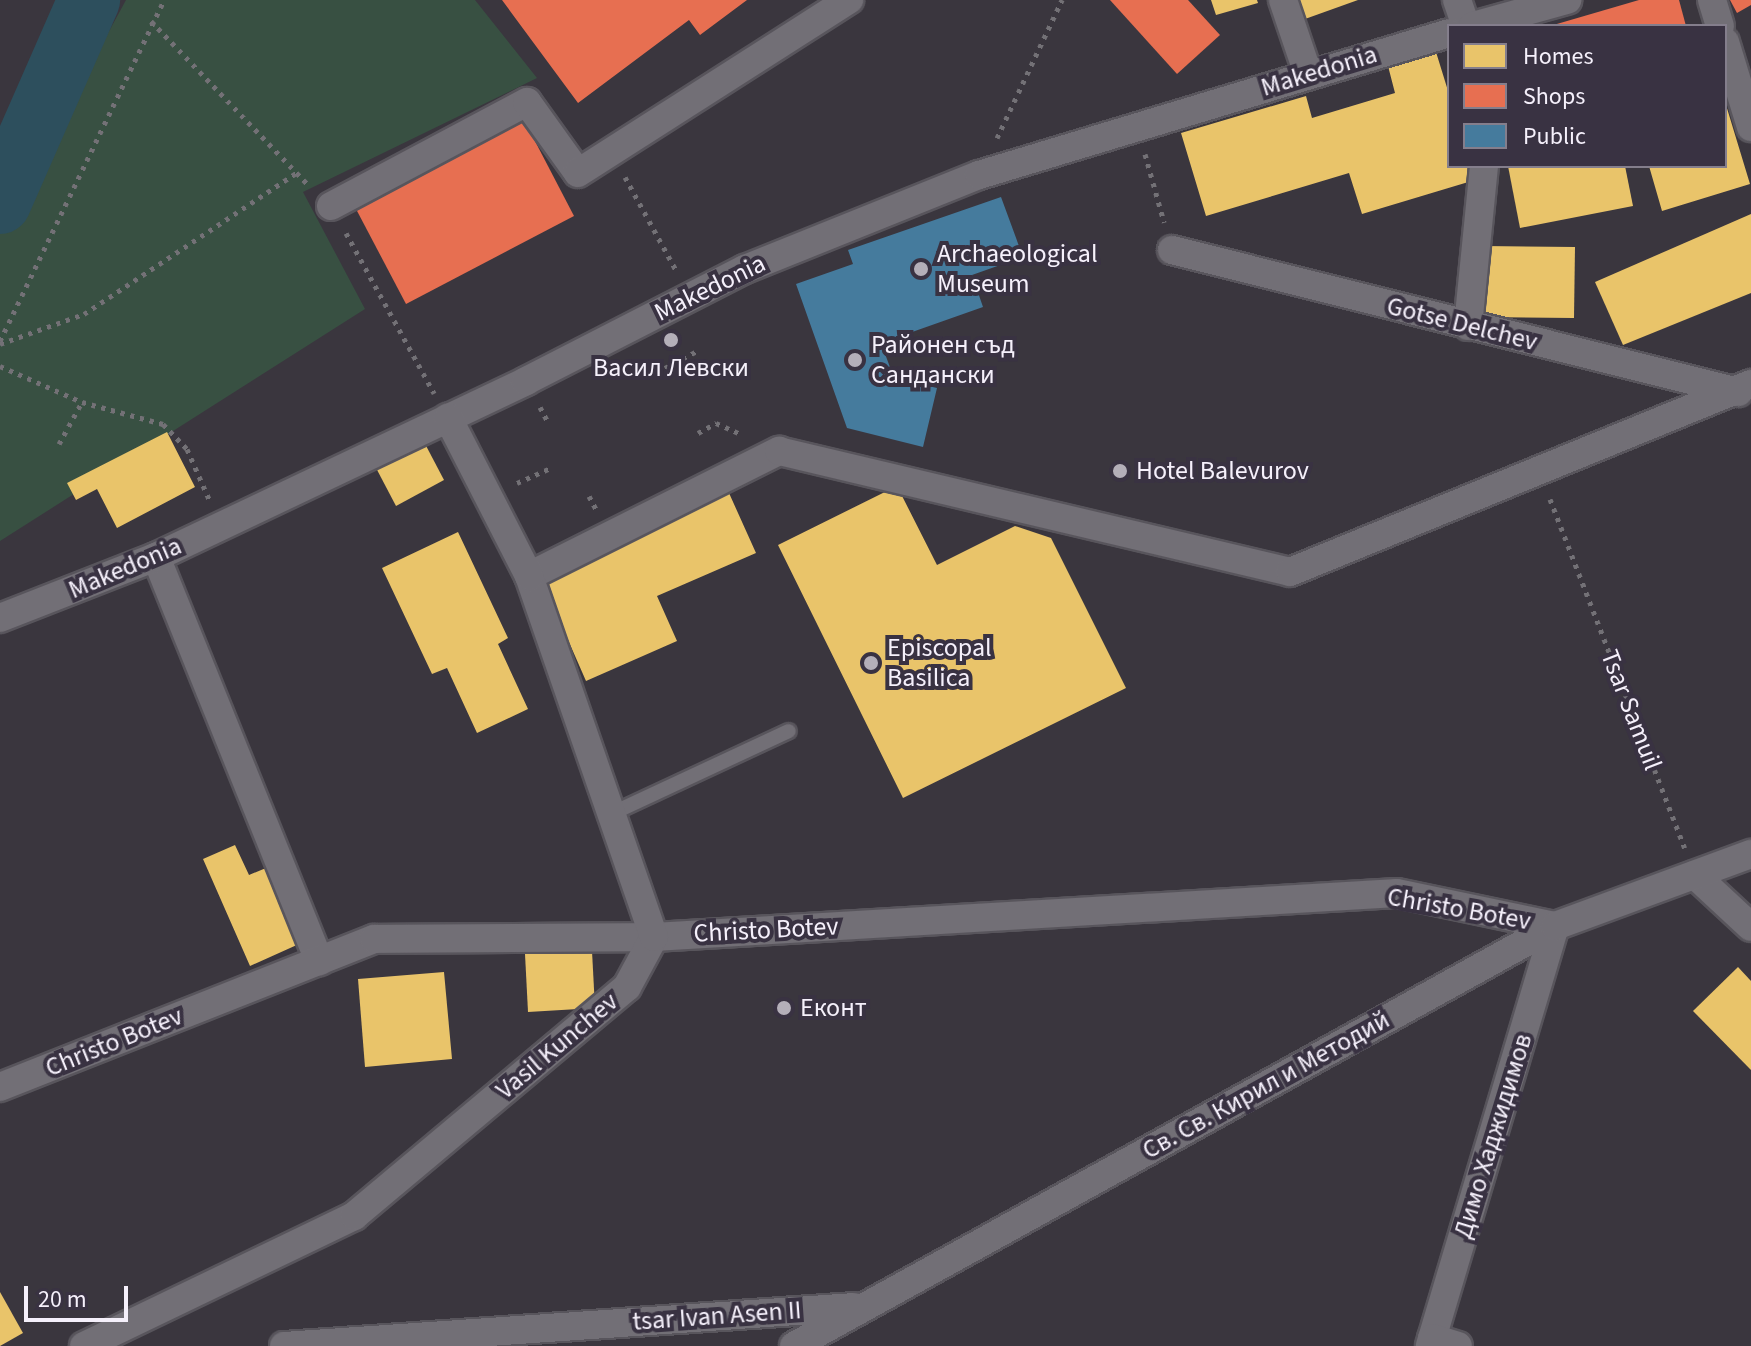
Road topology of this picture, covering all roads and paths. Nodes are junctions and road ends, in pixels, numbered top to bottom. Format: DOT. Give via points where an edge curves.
graph roads {
  1 [pos="164,0"];
  2 [pos="849,0"];
  3 [pos="1062,0"];
  4 [pos="1283,0"];
  5 [pos="1457,0"];
  6 [pos="1567,0"];
  7 [pos="1712,0"];
  8 [pos="1465,24"];
  9 [pos="1480,24"];
  10 [pos="1719,24"];
  11 [pos="1447,34"];
  12 [pos="1727,49"];
  13 [pos="1308,74"];
  14 [pos="1137,126"];
  15 [pos="1751,127"];
  16 [pos="611,152"];
  17 [pos="1484,168"];
  18 [pos="296,173"];
  19 [pos="979,175"];
  20 [pos="331,206"];
  21 [pos="1172,250"];
  22 [pos="691,296"];
  23 [pos="1468,326"];
  24 [pos="0,342"];
  25 [pos="697,351"];
  26 [pos="0,366"];
  27 [pos="665,368"];
  28 [pos="1745,388"];
  29 [pos="82,402"];
  30 [pos="448,418"];
  31 [pos="59,444"];
  32 [pos="1540,474"];
  33 [pos="221,526"];
  34 [pos="156,557"];
  35 [pos="529,576"];
  36 [pos="0,618"];
  37 [pos="789,731"];
  38 [pos="611,814"];
  39 [pos="1751,854"];
  40 [pos="1695,875"];
  41 [pos="1555,926"];
  42 [pos="1751,927"];
  43 [pos="654,937"];
  44 [pos="319,961"];
  45 [pos="0,1087"];
  46 [pos="862,1306"];
  47 [pos="1440,1343"];
  48 [pos="84,1346"];
  49 [pos="284,1346"];
  50 [pos="794,1346"];
  1 -- 24 [label="path"];
  2 -- 16 [label="street"];
  3 -- 19 [label="path"];
  4 -- 13 [label="street"];
  5 -- 8 [label="street"];
  6 -- 9 [label="street"];
  7 -- 10 [label="street"];
  11 -- 13 [label="street, Makedonia"];
  12 -- 15 [label="street"];
  13 -- 14 [label="street, Makedonia"];
  14 -- 19 [label="street, Makedonia"];
  14 -- 21 [label="path"];
  16 -- 20 [label="street" via="578,173 527,102"];
  16 -- 22 [label="path"];
  17 -- 23 [label="street"];
  18 -- 24 [label="path" via="84,314"];
  19 -- 22 [label="street, Makedonia"];
  21 -- 23 [label="street, Gotse Delchev"];
  22 -- 30 [label="street, Makedonia"];
  23 -- 28 [label="street, Gotse Delchev"];
  25 -- 27 [label="path"];
  26 -- 29 [label="path"];
  28 -- 32 [label="street"];
  29 -- 31 [label="path"];
  29 -- 33 [label="path" via="163,424 187,449"];
  30 -- 33 [label="street, Makedonia"];
  30 -- 35 [label="street"];
  32 -- 35 [label="street" via="1290,572 779,451"];
  32 -- 40 [label="path, Tsar Samuil"];
  33 -- 34 [label="street, Makedonia"];
  34 -- 36 [label="street, Makedonia"];
  34 -- 44 [label="street"];
  35 -- 38 [label="street"];
  37 -- 38 [label="lane"];
  38 -- 43 [label="street"];
  39 -- 40 [label="street, Св. Св. Кирил и Методий"];
  40 -- 41 [label="street, Св. Св. Кирил и Методий"];
  40 -- 42 [label="street"];
  41 -- 43 [label="street, Christo Botev" via="1397,893"];
  41 -- 46 [label="street, Св. Св. Кирил и Методий"];
  41 -- 47 [label="street, Димо Хаджидимов"];
  43 -- 44 [label="street, Christo Botev" via="374,939"];
  43 -- 48 [label="street, Vasil Kunchev" via="627,987 354,1216"];
  44 -- 45 [label="street, Christo Botev"];
  46 -- 49 [label="street, tsar Ivan Asen II"];
  46 -- 50 [label="street, Св. Св. Кирил и Методий"];
}
